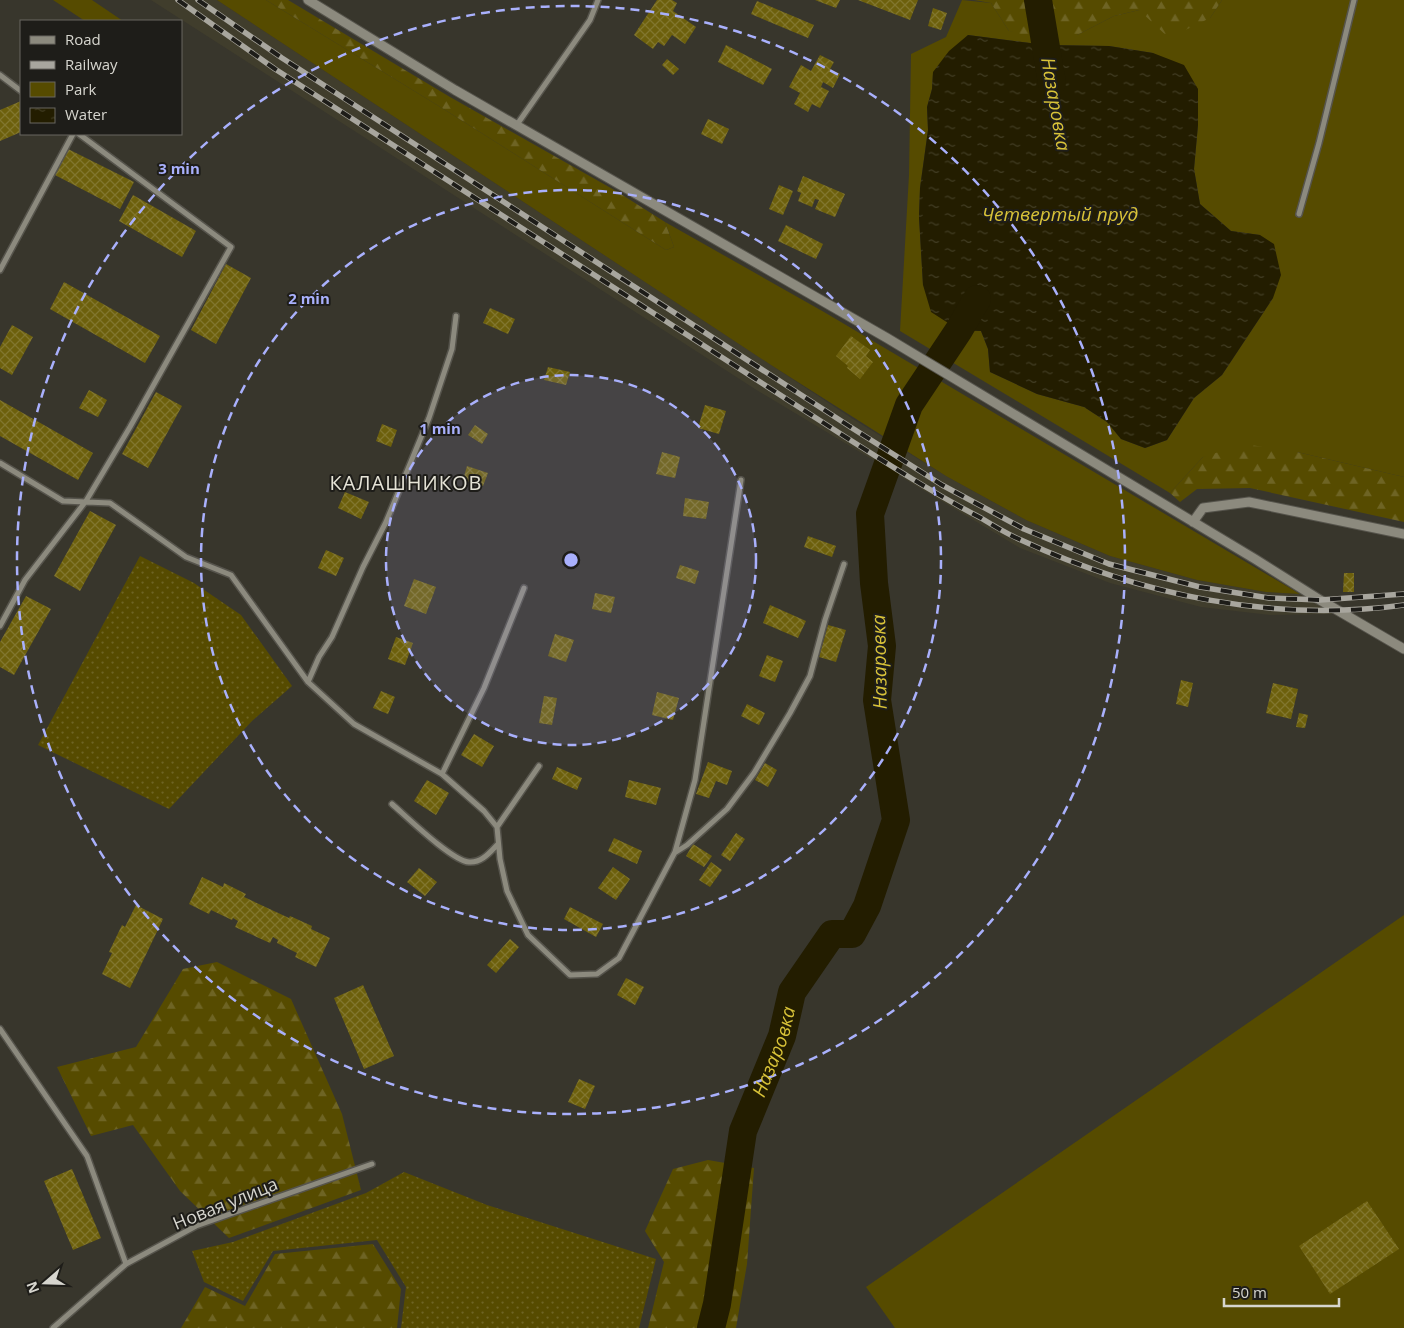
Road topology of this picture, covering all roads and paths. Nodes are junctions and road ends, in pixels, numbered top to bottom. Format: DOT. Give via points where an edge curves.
graph roads {
  1 [pos="308,0"];
  2 [pos="598,0"];
  3 [pos="1354,0"];
  4 [pos="0,75"];
  5 [pos="20,90"];
  6 [pos="516,126"];
  7 [pos="72,135"];
  8 [pos="80,135"];
  9 [pos="1299,214"];
  10 [pos="1,269"];
  11 [pos="456,316"];
  12 [pos="0,463"];
  13 [pos="741,480"];
  14 [pos="86,501"];
  15 [pos="1193,522"];
  16 [pos="1404,534"];
  17 [pos="844,564"];
  18 [pos="524,588"];
  19 [pos="0,625"];
  20 [pos="1404,649"];
  21 [pos="308,682"];
  22 [pos="539,766"];
  23 [pos="442,774"];
  24 [pos="392,804"];
  25 [pos="497,827"];
  26 [pos="498,844"];
  27 [pos="676,852"];
  28 [pos="0,1029"];
  29 [pos="372,1164"];
  30 [pos="126,1264"];
  31 [pos="53,1328"];
  1 -- 6 [label="street"];
  2 -- 6 [label="street" via="590,20"];
  3 -- 9 [label="street"];
  4 -- 5 [label="street"];
  6 -- 15 [label="street" via="880,334"];
  7 -- 10 [label="street"];
  8 -- 14 [label="street" via="231,247"];
  11 -- 21 [label="street" via="452,348 429,418 386,522"];
  12 -- 14 [label="street" via="63,501"];
  13 -- 27 [label="street" via="695,780"];
  14 -- 19 [label="street" via="25,580"];
  14 -- 21 [label="street" via="110,503 186,558 231,576"];
  15 -- 16 [label="street" via="1203,508 1249,502"];
  15 -- 20 [label="street"];
  17 -- 27 [label="street" via="810,676 790,713 754,773 727,809 687,846"];
  18 -- 23 [label="street" via="484,688"];
  21 -- 23 [label="street" via="354,724"];
  22 -- 25 [label="street"];
  23 -- 25 [label="street" via="484,811"];
  24 -- 26 [label="street" via="455,857 469,862 482,859"];
  25 -- 26 [label="street"];
  26 -- 27 [label="street" via="507,891 528,935 570,975 597,974 619,958"];
  28 -- 30 [label="street" via="87,1156"];
  29 -- 30 [label="street, Новая улица" via="196,1226"];
  30 -- 31 [label="street, Новая улица"];
}
